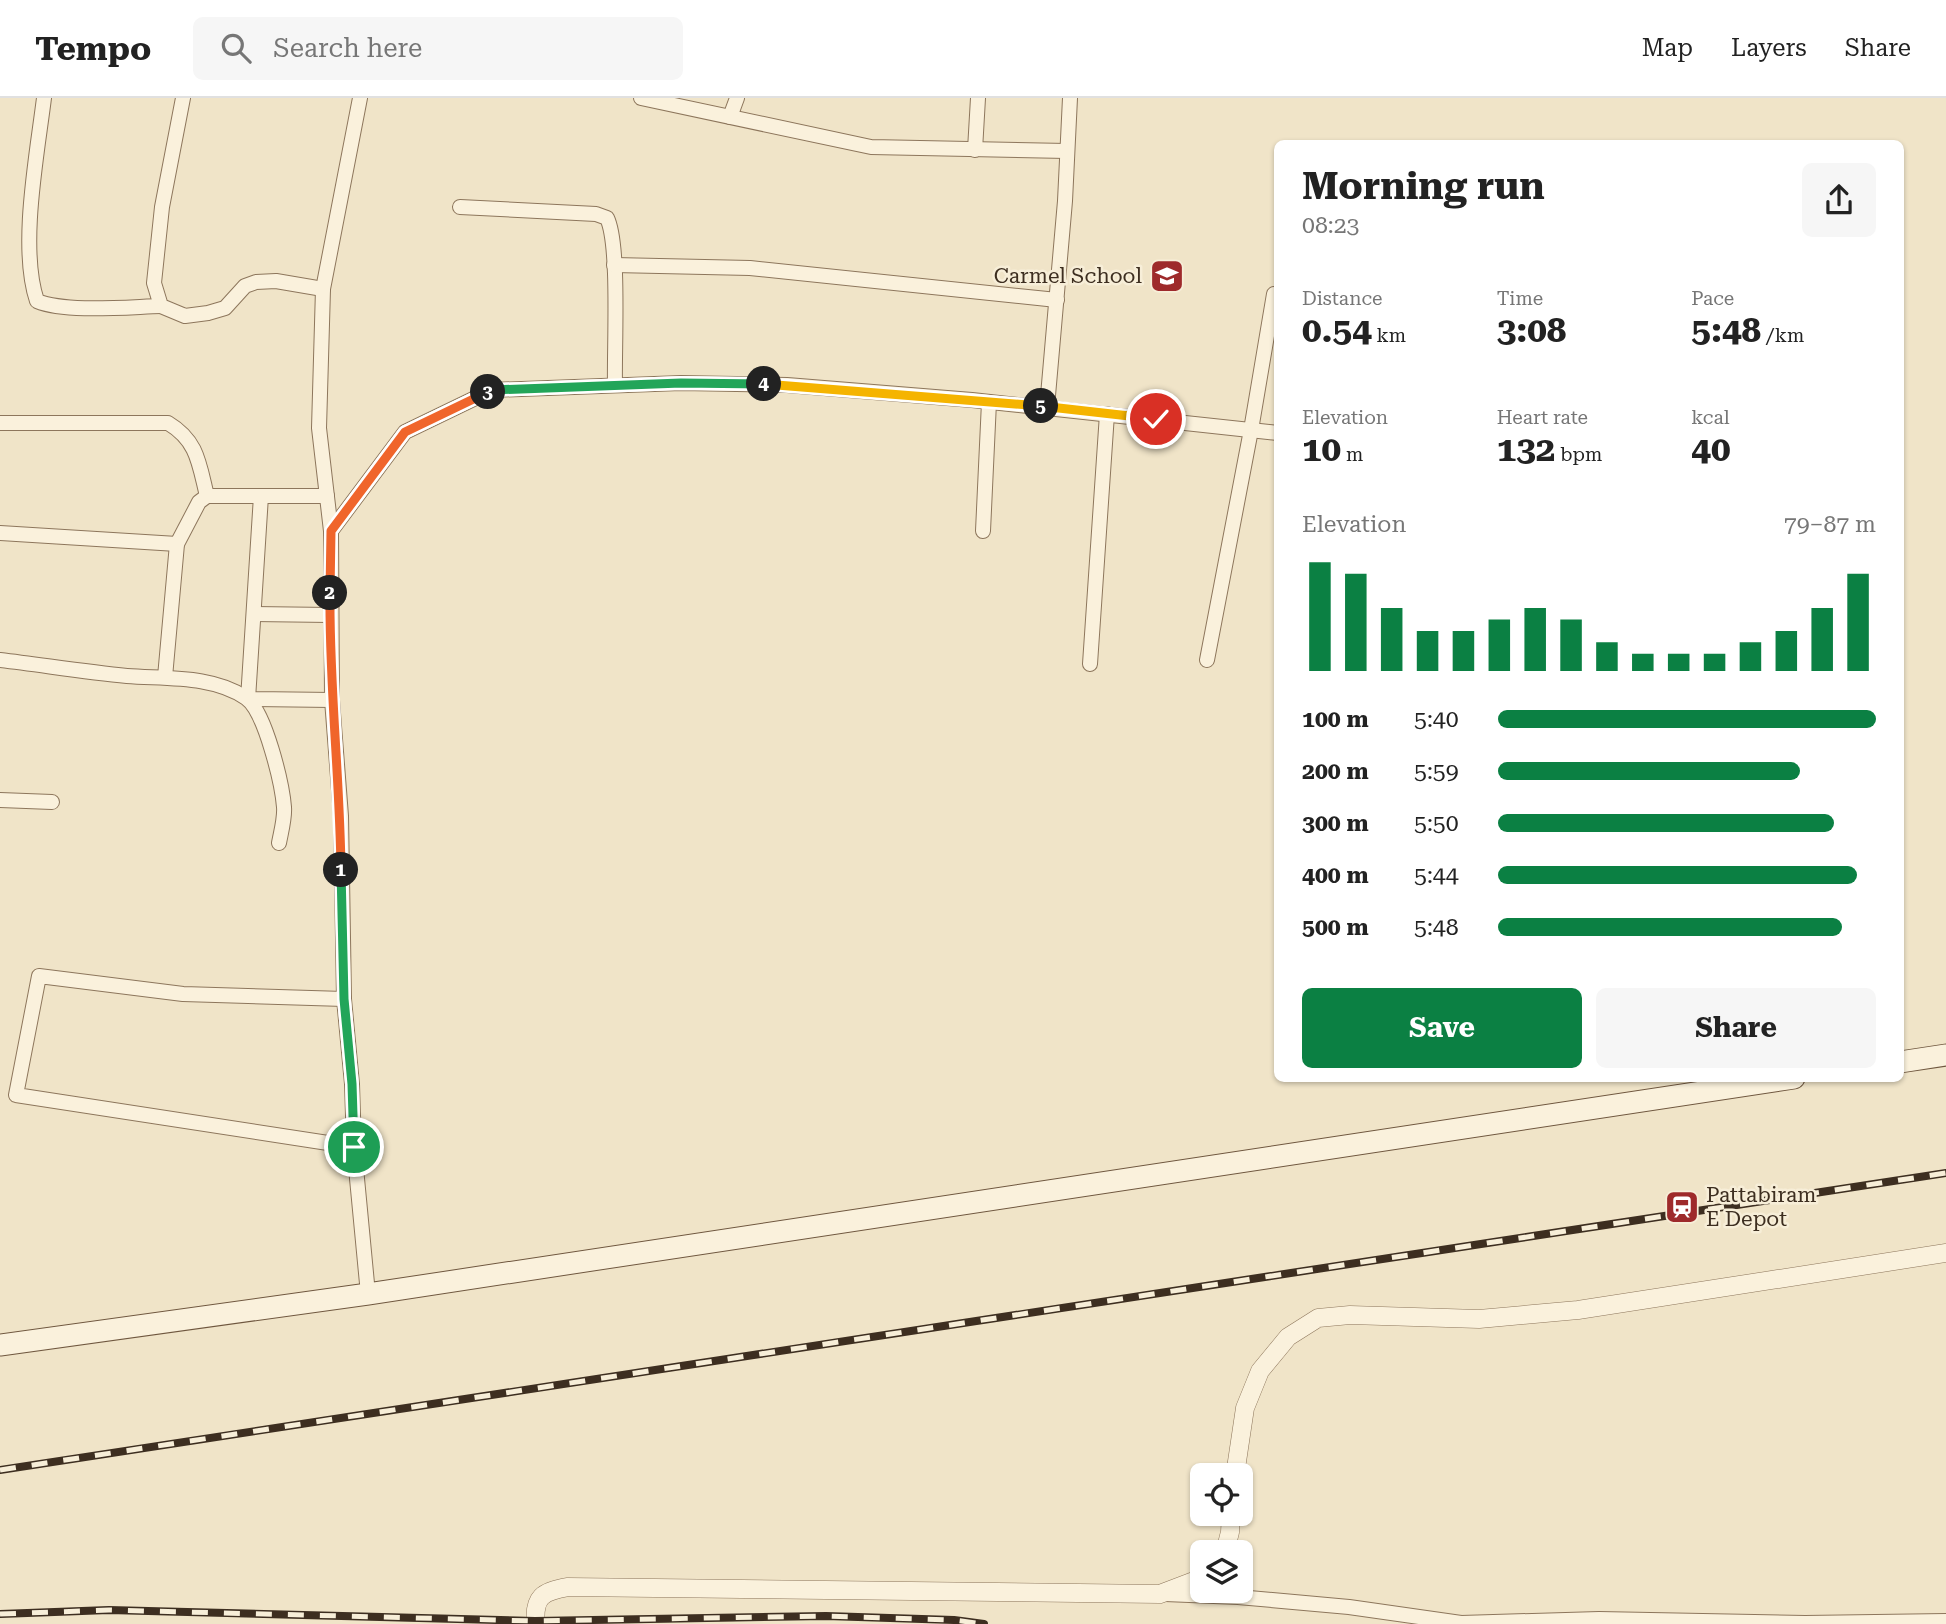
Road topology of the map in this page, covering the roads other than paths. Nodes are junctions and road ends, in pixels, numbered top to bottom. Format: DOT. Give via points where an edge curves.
graph roads {
  1 [pos="44,98"];
  2 [pos="183,98"];
  3 [pos="360,98"];
  4 [pos="641,98"];
  5 [pos="737,98"];
  6 [pos="978,98"];
  7 [pos="1070,98"];
  8 [pos="730,117"];
  9 [pos="975,149"];
  10 [pos="1067,151"];
  11 [pos="460,207"];
  12 [pos="614,265"];
  13 [pos="323,289"];
  14 [pos="1274,293"];
  15 [pos="1057,300"];
  16 [pos="161,306"];
  17 [pos="615,385"];
  18 [pos="989,402"];
  19 [pos="1047,407"];
  20 [pos="1107,414"];
  21 [pos="0,423"];
  22 [pos="1251,430"];
  23 [pos="1274,433"];
  24 [pos="207,496"];
  25 [pos="261,496"];
  26 [pos="327,496"];
  27 [pos="331,531"];
  28 [pos="983,531"];
  29 [pos="0,533"];
  30 [pos="177,544"];
  31 [pos="254,614"];
  32 [pos="330,615"];
  33 [pos="0,660"];
  34 [pos="1207,660"];
  35 [pos="1090,664"];
  36 [pos="165,677"];
  37 [pos="248,699"];
  38 [pos="332,700"];
  39 [pos="0,800"];
  40 [pos="52,802"];
  41 [pos="279,844"];
  42 [pos="344,999"];
  43 [pos="1946,1055"];
  44 [pos="1904,1061"];
  45 [pos="1768,1082"];
  46 [pos="354,1147"];
  47 [pos="1946,1253"];
  48 [pos="368,1294"];
  49 [pos="0,1345"];
  50 [pos="1237,1463"];
  51 [pos="1190,1583"];
  52 [pos="1160,1594"];
  53 [pos="1946,1621"];
  54 [pos="536,1624"];
  1 -- 16 [label="street" via="29,223 37,301 72,307"];
  2 -- 16 [label="street" via="160,219 154,283"];
  3 -- 13 [label="street"];
  4 -- 8 [label="street"];
  5 -- 8 [label="street"];
  6 -- 9 [label="street"];
  7 -- 10 [label="street"];
  8 -- 9 [label="street" via="871,147"];
  9 -- 10 [label="street"];
  10 -- 15 [label="street"];
  11 -- 12 [label="street" via="607,218"];
  12 -- 15 [label="street" via="750,268"];
  12 -- 17 [label="street"];
  13 -- 16 [label="street" via="256,282 245,286 225,308 208,313 185,316"];
  13 -- 26 [label="street" via="319,428"];
  14 -- 22 [label="street"];
  15 -- 19 [label="street"];
  17 -- 18 [label="street" via="787,385"];
  17 -- 27 [label="street" via="492,390 405,432"];
  18 -- 19 [label="street"];
  18 -- 28 [label="street"];
  19 -- 20 [label="street"];
  20 -- 22 [label="street"];
  20 -- 35 [label="street"];
  21 -- 24 [label="street" via="169,423 183,432 196,450"];
  22 -- 23 [label="street"];
  22 -- 34 [label="street"];
  24 -- 25 [label="street"];
  24 -- 30 [label="street" via="199,502"];
  25 -- 26 [label="street"];
  25 -- 31 [label="street"];
  26 -- 27 [label="street"];
  27 -- 32 [label="street"];
  29 -- 30 [label="street"];
  30 -- 36 [label="street"];
  31 -- 32 [label="street"];
  31 -- 37 [label="street"];
  32 -- 38 [label="street"];
  33 -- 36 [label="street"];
  36 -- 37 [label="street" via="220,686"];
  37 -- 38 [label="street"];
  37 -- 41 [label="street" via="270,740 278,776 284,809"];
  38 -- 42 [label="street" via="341,816"];
  39 -- 40 [label="street"];
  42 -- 46 [label="street"];
  42 -- 46 [label="street" via="183,994 39,976 16,1095"];
  43 -- 44 [label="main road"];
  45 -- 48 [label="main road"];
  46 -- 48 [label="street"];
  47 -- 50 [label="street" via="1578,1310 1479,1319 1318,1318 1287,1338 1260,1371 1245,1408"];
  48 -- 49 [label="main road"];
  51 -- 52 [label="street"];
  52 -- 53 [label="street" via="1349,1607 1461,1623"];
  52 -- 54 [label="street" via="568,1587 542,1596 534,1607"];
}
